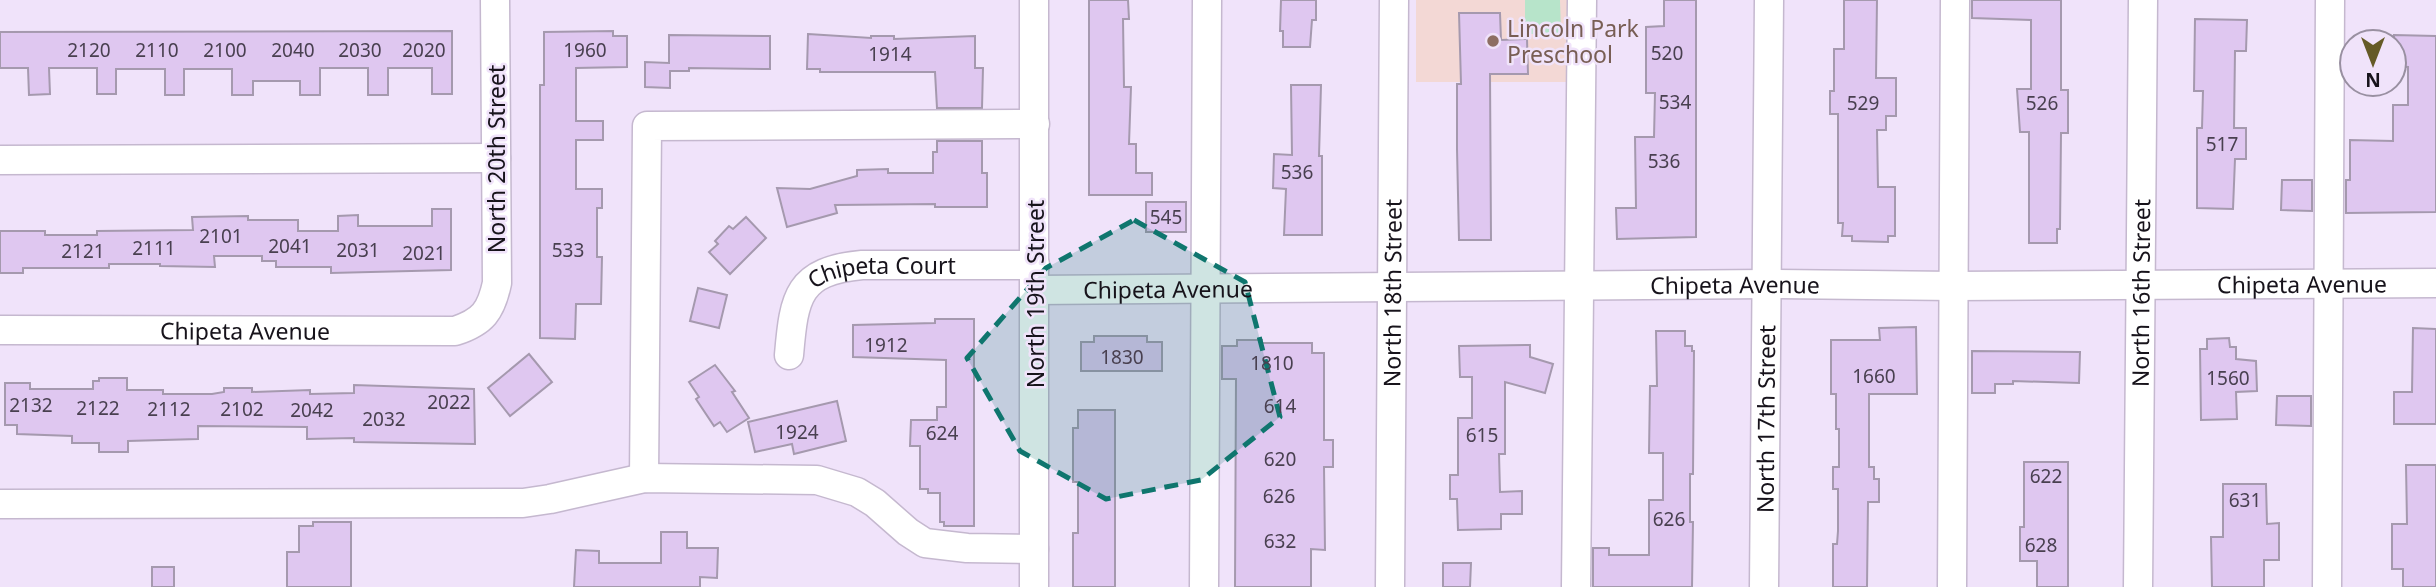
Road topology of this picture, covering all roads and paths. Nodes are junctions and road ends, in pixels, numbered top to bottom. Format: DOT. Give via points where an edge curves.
graph roads {
  1 [pos="495,0"];
  2 [pos="1034,0"];
  3 [pos="1207,0"];
  4 [pos="1394,0"];
  5 [pos="1582,0"];
  6 [pos="1769,0"];
  7 [pos="1955,0"];
  8 [pos="2143,0"];
  9 [pos="2330,0"];
  10 [pos="1035,124"];
  11 [pos="496,158"];
  12 [pos="0,160"];
  13 [pos="1035,277"];
  14 [pos="2436,283"];
  15 [pos="1767,284"];
  16 [pos="2329,284"];
  17 [pos="2142,285"];
  18 [pos="1581,286"];
  19 [pos="1954,286"];
  20 [pos="1393,287"];
  21 [pos="1207,288"];
  22 [pos="484,315"];
  23 [pos="0,330"];
  24 [pos="789,355"];
  25 [pos="644,478"];
  26 [pos="0,504"];
  27 [pos="1034,549"];
  28 [pos="1034,587"];
  29 [pos="1204,587"];
  30 [pos="1390,587"];
  31 [pos="1576,587"];
  32 [pos="1764,587"];
  33 [pos="1952,587"];
  34 [pos="2138,587"];
  35 [pos="2327,587"];
  1 -- 11 [label="street, North 20th Street"];
  2 -- 10 [label="street, North 19th Street"];
  3 -- 21 [label="street"];
  4 -- 20 [label="street, North 18th Street"];
  5 -- 18 [label="street"];
  6 -- 15 [label="street, North 17th Street"];
  7 -- 19 [label="street"];
  8 -- 17 [label="street, North 16th Street"];
  9 -- 16 [label="street"];
  10 -- 13 [label="street, North 19th Street"];
  10 -- 25 [label="street" via="648,126"];
  11 -- 12 [label="street"];
  11 -- 22 [label="street, North 20th Street" via="497,283"];
  13 -- 21 [label="street, Chipeta Avenue"];
  13 -- 24 [label="street, Chipeta Court" via="862,265 836,268 816,276 803,290"];
  13 -- 27 [label="street, North 19th Street"];
  14 -- 16 [label="street, Chipeta Avenue"];
  15 -- 18 [label="street, Chipeta Avenue"];
  15 -- 19 [label="street, Chipeta Avenue"];
  15 -- 32 [label="street, North 17th Street"];
  16 -- 17 [label="street, Chipeta Avenue"];
  16 -- 35 [label="street"];
  17 -- 19 [label="street, Chipeta Avenue"];
  17 -- 34 [label="street, North 16th Street"];
  18 -- 20 [label="street, Chipeta Avenue"];
  18 -- 31 [label="street"];
  19 -- 33 [label="street"];
  20 -- 21 [label="street, Chipeta Avenue"];
  20 -- 30 [label="street, North 18th Street"];
  21 -- 29 [label="street"];
  22 -- 23 [label="street, Chipeta Avenue" via="474,325 455,331"];
  25 -- 26 [label="street" via="523,503"];
  25 -- 27 [label="street" via="817,480 858,492 925,542"];
  27 -- 28 [label="street, North 19th Street"];
}
